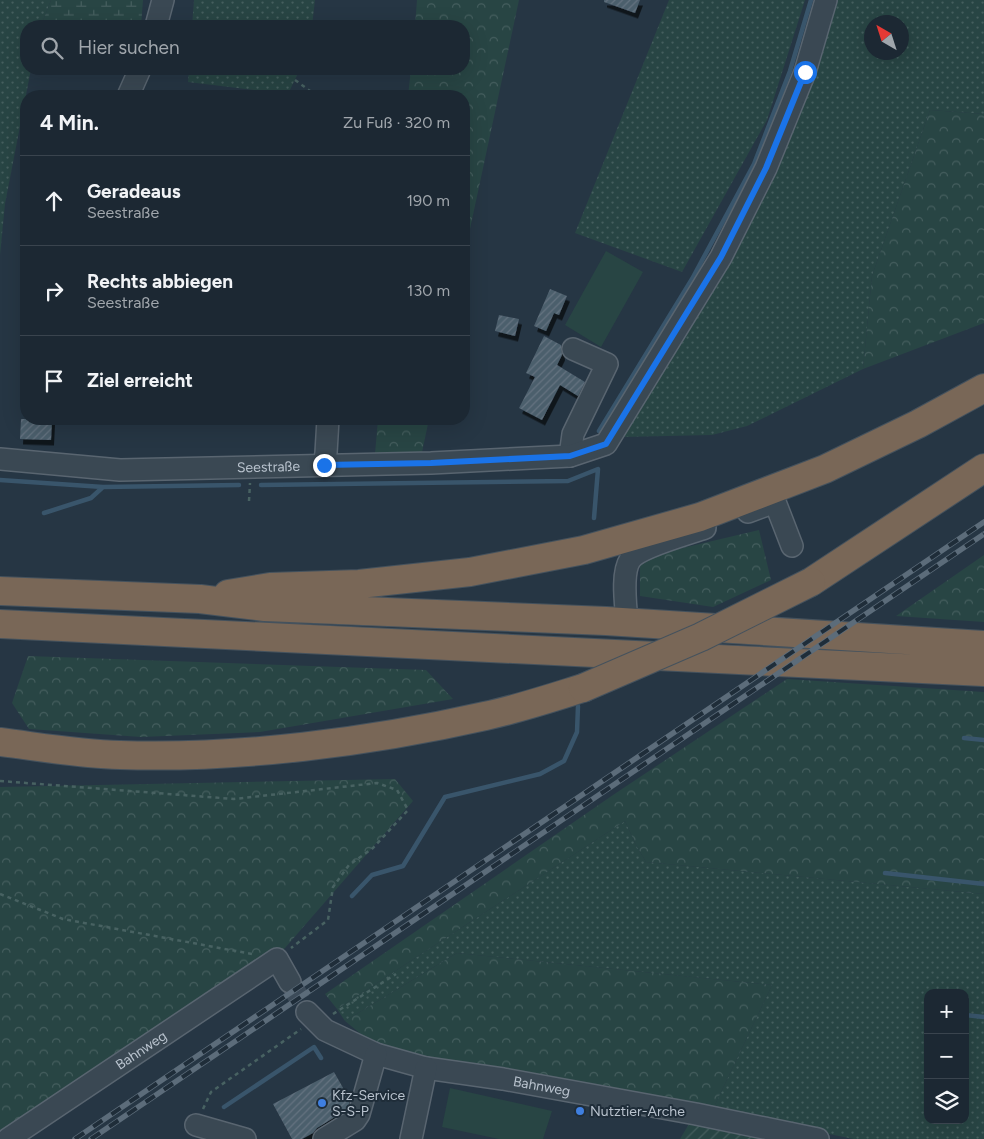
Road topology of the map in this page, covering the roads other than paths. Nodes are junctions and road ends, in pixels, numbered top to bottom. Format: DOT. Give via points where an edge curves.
graph roads {
  1 [pos="164,0"];
  2 [pos="826,0"];
  3 [pos="158,20"];
  4 [pos="137,75"];
  5 [pos="131,90"];
  6 [pos="573,349"];
  7 [pos="984,388"];
  8 [pos="328,425"];
  9 [pos="570,456"];
  10 [pos="0,459"];
  11 [pos="338,459"];
  12 [pos="984,468"];
  13 [pos="792,546"];
  14 [pos="0,591"];
  15 [pos="200,599"];
  16 [pos="627,622"];
  17 [pos="0,624"];
  18 [pos="984,644"];
  19 [pos="984,672"];
  20 [pos="0,742"];
  21 [pos="290,982"];
  22 [pos="314,1018"];
  23 [pos="376,1054"];
  24 [pos="426,1068"];
  25 [pos="196,1125"];
  26 [pos="8,1139"];
  27 [pos="246,1139"];
  28 [pos="324,1139"];
  29 [pos="411,1139"];
  30 [pos="818,1139"];
  1 -- 3 [label="street"];
  2 -- 9 [label="street, Seestraße" via="802,81 766,168 721,257 606,444"];
  4 -- 5 [label="street"];
  6 -- 9 [label="street" via="607,364 573,434"];
  7 -- 15 [label="highway" via="825,469 700,517 584,550 470,572 359,584 270,587"];
  8 -- 11 [label="street" via="326,453"];
  9 -- 11 [label="street, Seestraße" via="431,463"];
  10 -- 11 [label="street, Seestraße" via="120,470"];
  12 -- 20 [label="highway, bridge" via="811,582 701,637 583,688 476,718 390,735 205,754 120,755"];
  13 -- 16 [label="street" via="775,502 641,551 630,560 626,574"];
  14 -- 15 [label="highway"];
  15 -- 16 [label="highway" via="265,607"];
  16 -- 18 [label="highway"];
  17 -- 19 [label="highway"];
  21 -- 26 [label="street, Bahnweg" via="277,959"];
  22 -- 23 [label="street, Bahnweg" via="325,1030"];
  23 -- 24 [label="street, Bahnweg"];
  23 -- 28 [label="street" via="359,1114"];
  24 -- 29 [label="street"];
  24 -- 30 [label="street, Bahnweg" via="522,1082"];
  25 -- 27 [label="street"];
}
